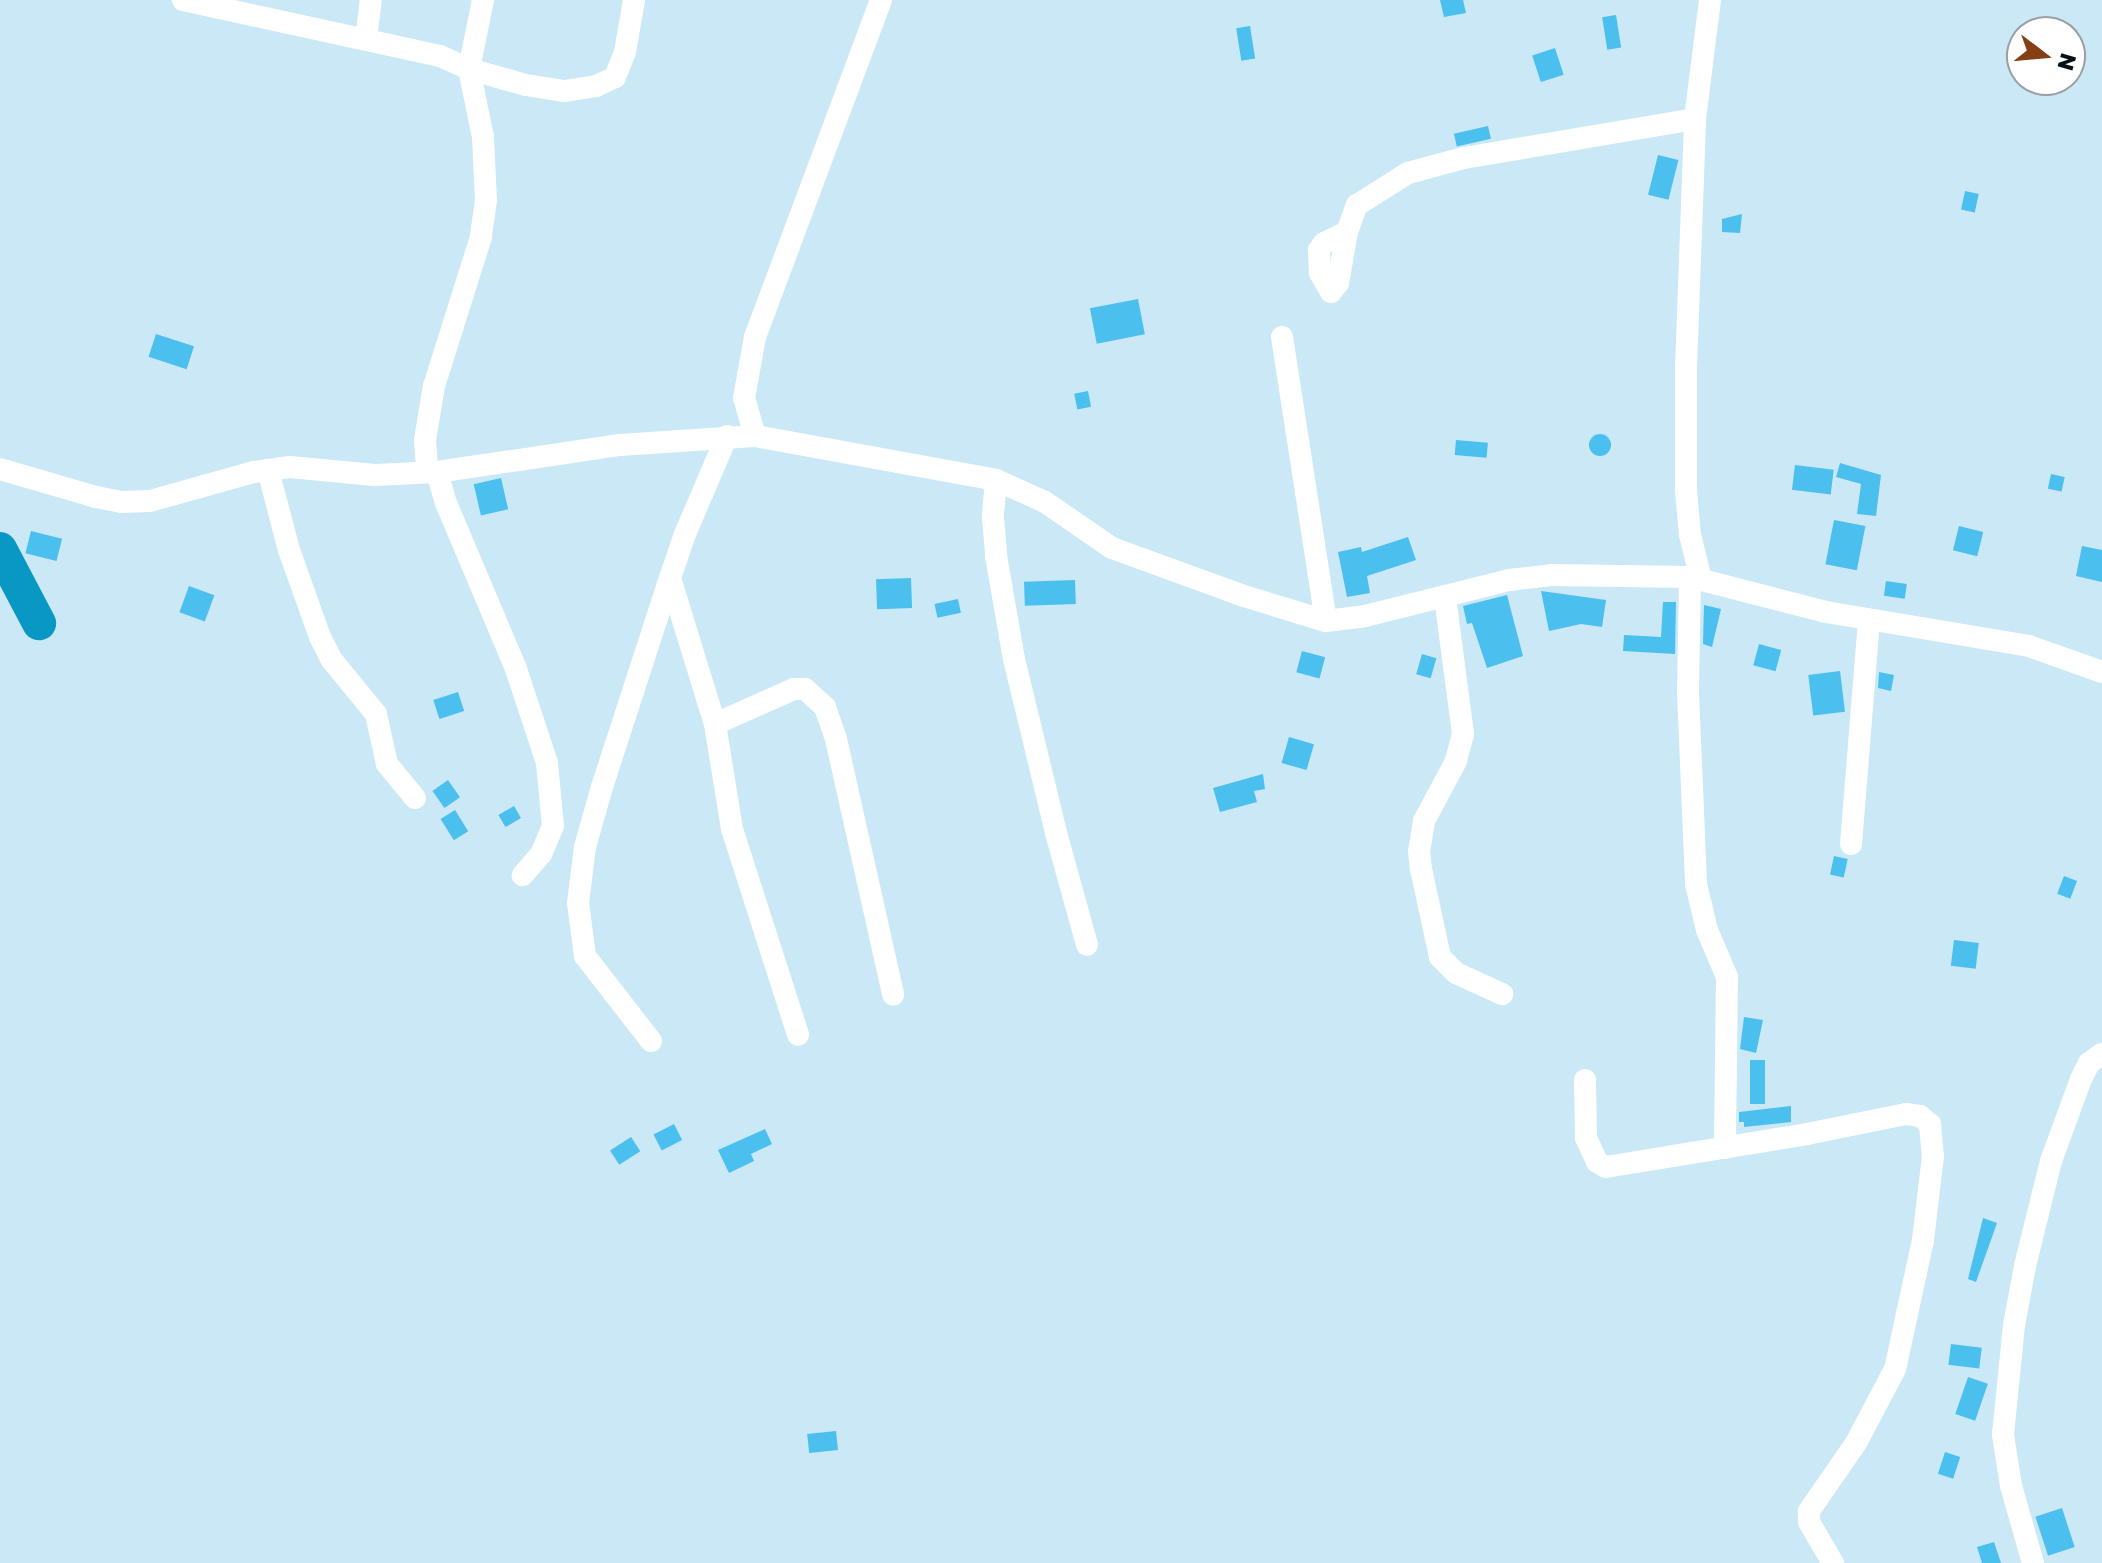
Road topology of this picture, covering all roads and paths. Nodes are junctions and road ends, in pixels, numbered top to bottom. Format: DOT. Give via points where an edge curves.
graph roads {
  1 [pos="183,0"];
  2 [pos="371,0"];
  3 [pos="483,0"];
  4 [pos="634,0"];
  5 [pos="881,0"];
  6 [pos="1710,0"];
  7 [pos="366,39"];
  8 [pos="469,69"];
  9 [pos="1695,119"];
  10 [pos="1347,232"];
  11 [pos="1282,337"];
  12 [pos="727,436"];
  13 [pos="755,436"];
  14 [pos="0,469"];
  15 [pos="268,470"];
  16 [pos="432,472"];
  17 [pos="996,480"];
  18 [pos="670,578"];
  19 [pos="1696,578"];
  20 [pos="1445,597"];
  21 [pos="1869,620"];
  22 [pos="1326,621"];
  23 [pos="2102,672"];
  24 [pos="715,724"];
  25 [pos="415,798"];
  26 [pos="1851,844"];
  27 [pos="523,875"];
  28 [pos="1087,945"];
  29 [pos="1502,994"];
  30 [pos="893,995"];
  31 [pos="798,1035"];
  32 [pos="651,1041"];
  33 [pos="2102,1054"];
  34 [pos="1585,1080"];
  35 [pos="1725,1148"];
  36 [pos="1833,1563"];
  37 [pos="2033,1563"];
  1 -- 7 [label="street"];
  2 -- 7 [label="street"];
  3 -- 8 [label="street"];
  4 -- 8 [label="street" via="625,52 607,83 565,91"];
  5 -- 13 [label="street" via="755,337 744,398"];
  6 -- 9 [label="street"];
  7 -- 8 [label="street" via="440,56"];
  8 -- 16 [label="street" via="483,137 486,200 469,280 434,386 425,440"];
  9 -- 10 [label="street" via="1464,158 1408,173 1357,205"];
  9 -- 19 [label="street" via="1686,490"];
  11 -- 22 [label="street"];
  12 -- 13 [label="street"];
  12 -- 16 [label="street"];
  12 -- 18 [label="street"];
  13 -- 17 [label="street"];
  14 -- 15 [label="street" via="121,502 150,501"];
  15 -- 16 [label="street"];
  15 -- 25 [label="street" via="320,637 331,659 376,714 387,764"];
  16 -- 27 [label="street" via="515,666 547,763 553,826 541,854"];
  17 -- 22 [label="street" via="1045,502 1112,548"];
  17 -- 28 [label="street" via="996,556 1014,659"];
  18 -- 24 [label="street"];
  18 -- 32 [label="street" via="585,847 578,903 585,956"];
  19 -- 20 [label="street" via="1552,575"];
  19 -- 21 [label="street"];
  19 -- 35 [label="street" via="1688,692 1696,884 1707,930 1727,977"];
  20 -- 22 [label="street"];
  20 -- 29 [label="street" via="1463,734 1456,761 1424,821 1421,869 1440,957 1456,973"];
  21 -- 23 [label="street" via="2029,646"];
  21 -- 26 [label="street"];
  24 -- 30 [label="street" via="794,689 805,689 825,707"];
  24 -- 31 [label="street" via="729,818"];
  33 -- 37 [label="street" via="2089,1063 2059,1134 2014,1325 2003,1435"];
  34 -- 35 [label="street" via="1586,1138 1597,1162 1606,1167"];
  35 -- 36 [label="street" via="1906,1114 1926,1119 1933,1131 1923,1240 1895,1369 1856,1443 1809,1511 1809,1522"];
}
